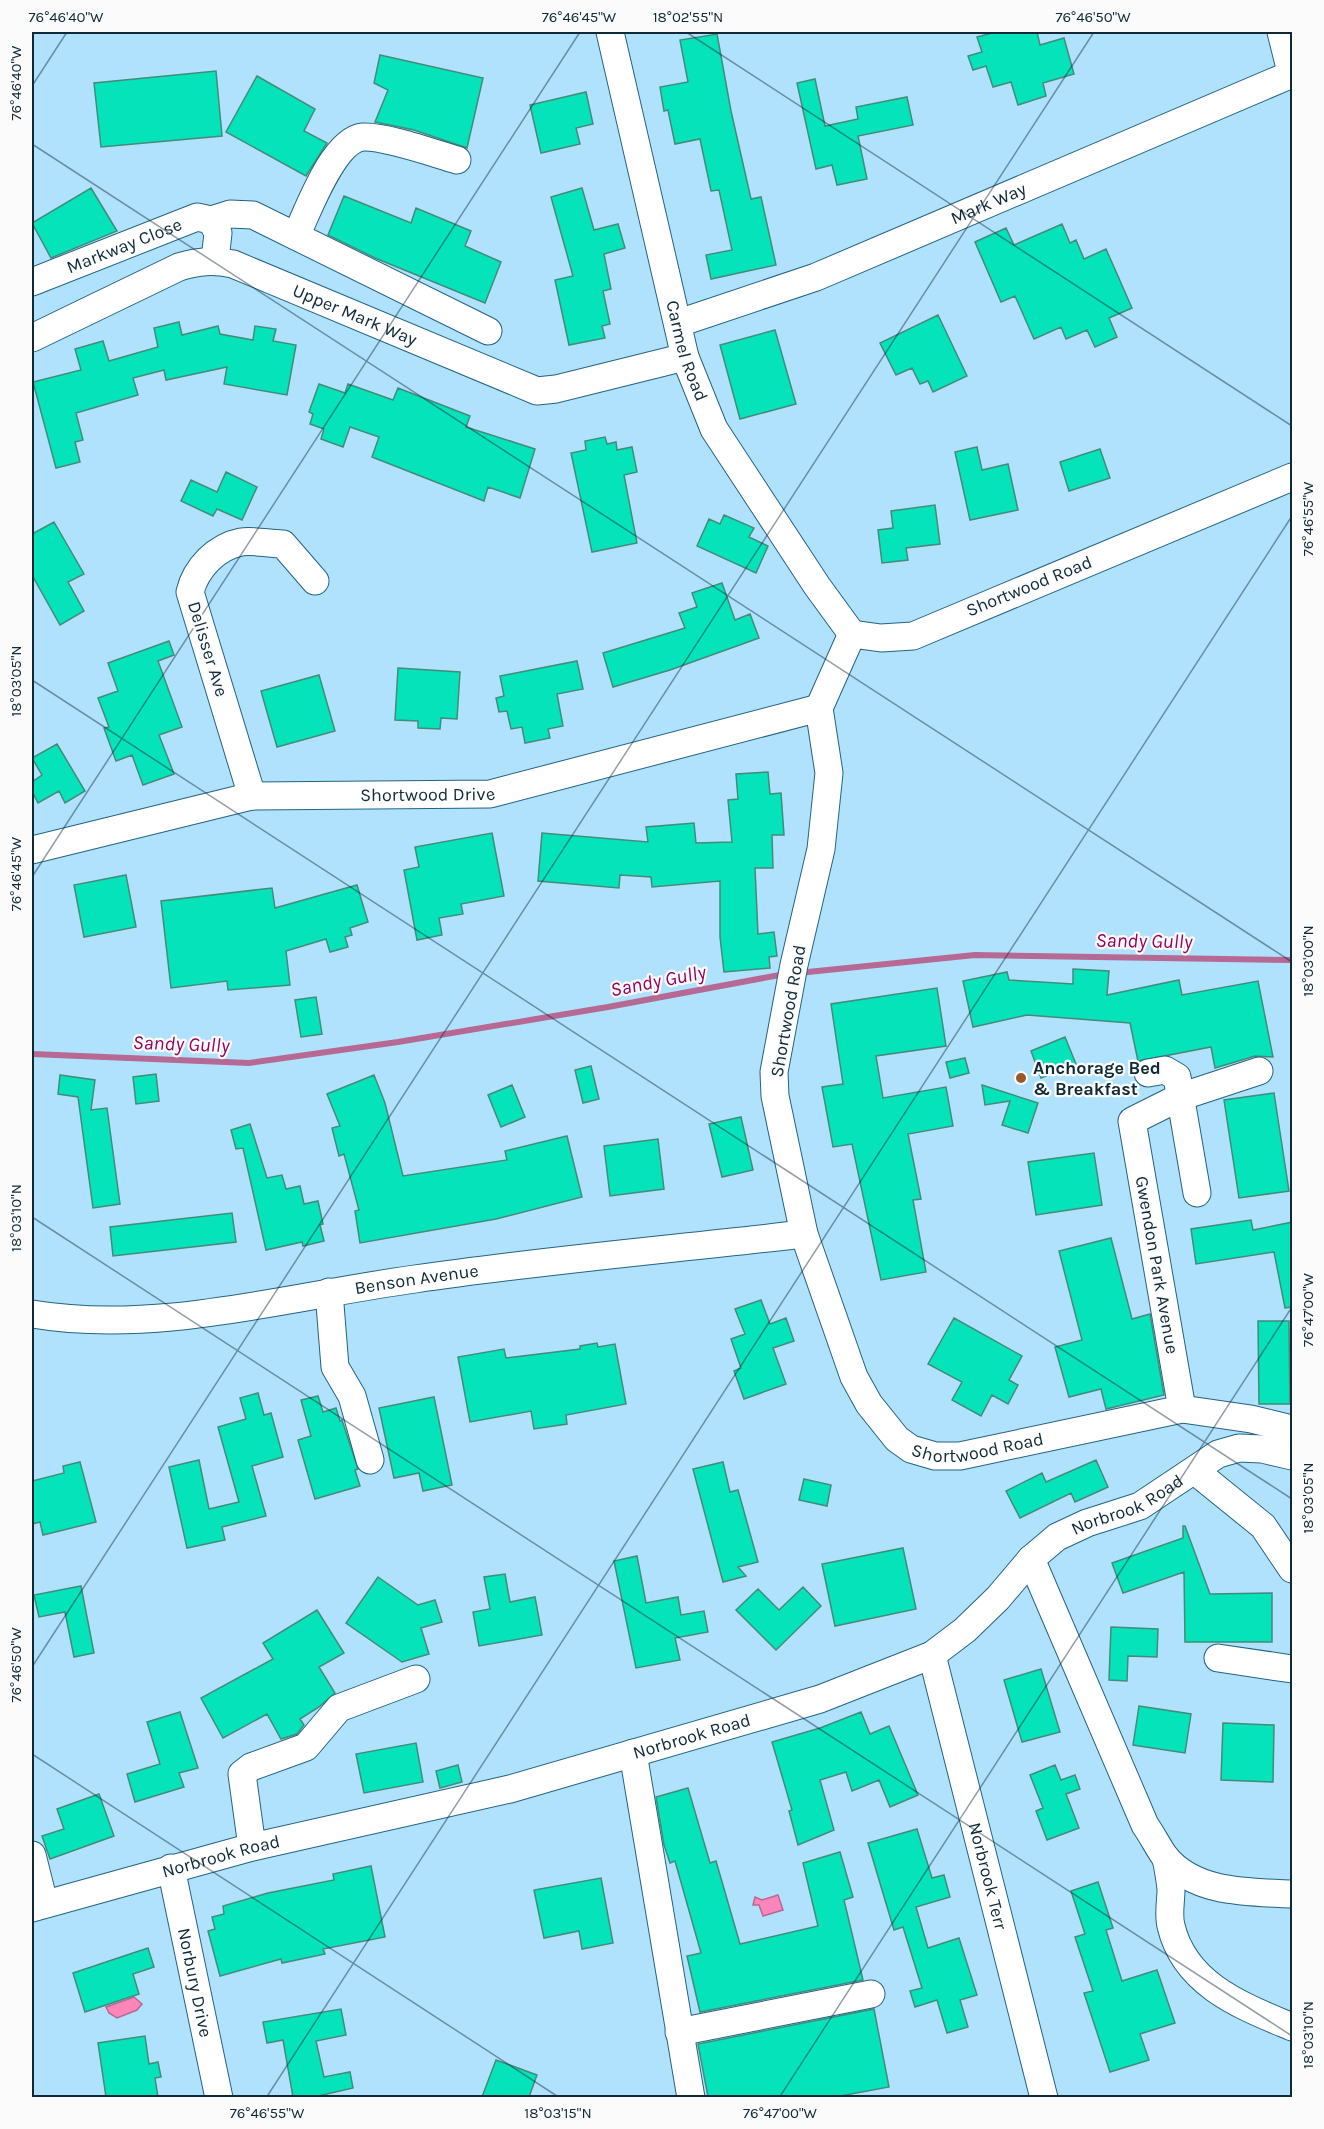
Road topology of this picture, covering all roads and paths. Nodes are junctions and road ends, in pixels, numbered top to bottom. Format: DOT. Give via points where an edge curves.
graph roads {
  1 [pos="610,32"];
  2 [pos="1281,32"];
  3 [pos="1292,75"];
  4 [pos="457,160"];
  5 [pos="211,220"];
  6 [pos="296,236"];
  7 [pos="215,260"];
  8 [pos="32,282"];
  9 [pos="679,323"];
  10 [pos="488,331"];
  11 [pos="32,338"];
  12 [pos="686,357"];
  13 [pos="1293,477"];
  14 [pos="315,581"];
  15 [pos="852,634"];
  16 [pos="819,708"];
  17 [pos="252,796"];
  18 [pos="32,850"];
  19 [pos="1259,1071"];
  20 [pos="1148,1073"];
  21 [pos="1180,1097"];
  22 [pos="1197,1193"];
  23 [pos="804,1234"];
  24 [pos="329,1292"];
  25 [pos="32,1314"];
  26 [pos="1182,1409"];
  27 [pos="1293,1429"];
  28 [pos="1293,1456"];
  29 [pos="370,1460"];
  30 [pos="1195,1471"];
  31 [pos="1031,1559"];
  32 [pos="1293,1569"];
  33 [pos="932,1655"];
  34 [pos="1218,1658"];
  35 [pos="1293,1669"];
  36 [pos="416,1679"];
  37 [pos="633,1753"];
  38 [pos="252,1847"];
  39 [pos="32,1855"];
  40 [pos="1166,1858"];
  41 [pos="171,1868"];
  42 [pos="1293,1894"];
  43 [pos="38,1906"];
  44 [pos="871,1994"];
  45 [pos="1293,2027"];
  46 [pos="679,2032"];
  47 [pos="219,2097"];
  48 [pos="691,2097"];
  49 [pos="1044,2097"];
  1 -- 9 [label="street, Carmel Road"];
  2 -- 3 [label="street"];
  3 -- 9 [label="street, Mark Way" via="816,277"];
  4 -- 6 [label="street" via="373,137 350,141 334,158"];
  5 -- 6 [label="street, Markway Close" via="240,213 253,215"];
  5 -- 7 [label="street" via="218,233"];
  5 -- 8 [label="street, Markway Close" via="196,217"];
  6 -- 10 [label="street, Markway Close"];
  7 -- 11 [label="street, Upper Mark Way" via="179,267"];
  7 -- 12 [label="street, Upper Mark Way" via="233,264 537,391"];
  9 -- 12 [label="street, Carmel Road"];
  12 -- 15 [label="street, Carmel Road" via="714,429"];
  13 -- 15 [label="street, Shortwood Road" via="913,636 882,638"];
  14 -- 17 [label="street, Delisser Ave" via="283,544 242,542 219,551 193,579 190,592"];
  15 -- 16 [label="street"];
  16 -- 17 [label="street, Shortwood Drive" via="490,794"];
  16 -- 23 [label="street, Shortwood Road" via="829,773 821,849 774,1072 775,1096"];
  17 -- 18 [label="street, Shortwood Drive"];
  19 -- 21 [label="street"];
  20 -- 21 [label="street" via="1171,1072 1177,1077"];
  21 -- 22 [label="street"];
  21 -- 26 [label="street, Gwendon Park Avenue" via="1132,1120"];
  23 -- 24 [label="street, Benson Avenue" via="417,1278"];
  23 -- 26 [label="street, Shortwood Road" via="854,1377 897,1439 911,1449 935,1456 960,1456"];
  24 -- 25 [label="street, Benson Avenue" via="191,1315 118,1320"];
  24 -- 29 [label="street" via="335,1366 352,1396"];
  26 -- 27 [label="street, Shortwood Road"];
  28 -- 30 [label="street, Norbrook Road" via="1239,1448 1218,1454"];
  30 -- 31 [label="street, Norbrook Road" via="1140,1506 1087,1522 1057,1537"];
  30 -- 32 [label="street" via="1263,1526"];
  31 -- 33 [label="street, Norbrook Road" via="965,1630"];
  31 -- 40 [label="street" via="1145,1825"];
  33 -- 37 [label="street, Norbrook Road" via="820,1699"];
  33 -- 49 [label="street, Norbrook Terr"];
  34 -- 35 [label="street"];
  36 -- 38 [label="street" via="339,1708 306,1747 242,1774"];
  37 -- 38 [label="street, Norbrook Road" via="510,1789"];
  37 -- 46 [label="street"];
  38 -- 41 [label="street, Norbrook Road"];
  39 -- 43 [label="street"];
  40 -- 42 [label="street" via="1187,1876 1221,1888"];
  40 -- 45 [label="street" via="1171,1926 1183,1955 1199,1978 1219,1993"];
  41 -- 43 [label="street, Norbrook Road"];
  41 -- 47 [label="street, Norbury Drive"];
  44 -- 46 [label="street"];
  46 -- 48 [label="street"];
}
